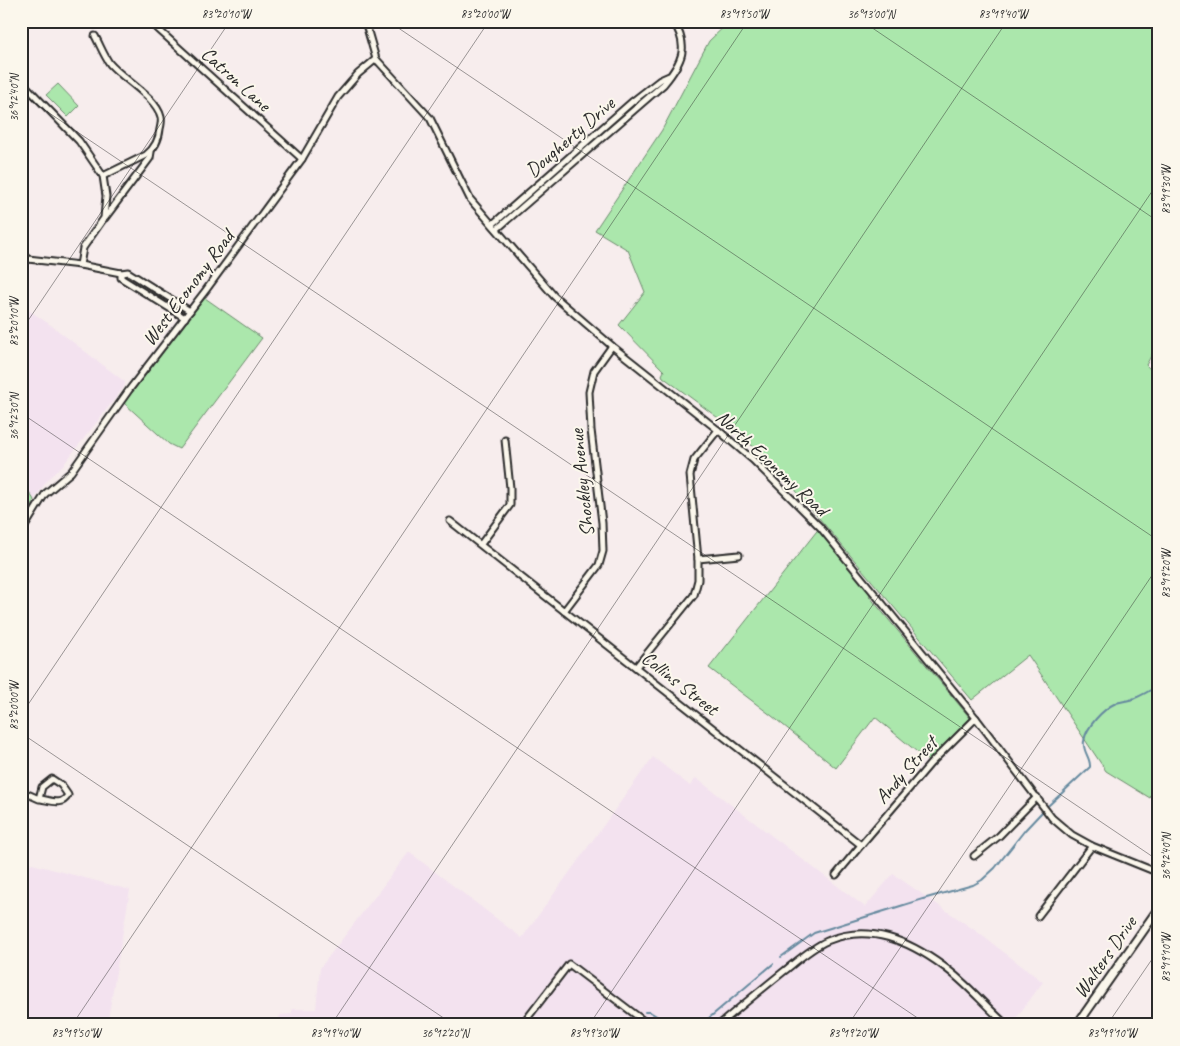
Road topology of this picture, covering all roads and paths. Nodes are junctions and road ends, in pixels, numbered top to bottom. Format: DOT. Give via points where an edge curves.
graph roads {
  1 [pos="149,21"];
  2 [pos="365,21"];
  3 [pos="673,21"];
  4 [pos="95,36"];
  5 [pos="376,59"];
  6 [pos="670,76"];
  7 [pos="21,81"];
  8 [pos="151,151"];
  9 [pos="302,159"];
  10 [pos="556,168"];
  11 [pos="562,173"];
  12 [pos="103,176"];
  13 [pos="104,218"];
  14 [pos="493,224"];
  15 [pos="497,229"];
  16 [pos="21,254"];
  17 [pos="80,265"];
  18 [pos="122,273"];
  19 [pos="190,311"];
  20 [pos="185,318"];
  21 [pos="612,346"];
  22 [pos="718,430"];
  23 [pos="505,440"];
  24 [pos="450,521"];
  25 [pos="21,533"];
  26 [pos="481,544"];
  27 [pos="740,555"];
  28 [pos="698,559"];
  29 [pos="564,611"];
  30 [pos="636,667"];
  31 [pos="976,718"];
  32 [pos="21,791"];
  33 [pos="1037,797"];
  34 [pos="39,798"];
  35 [pos="861,845"];
  36 [pos="1092,846"];
  37 [pos="974,856"];
  38 [pos="1159,873"];
  39 [pos="836,875"];
  40 [pos="1159,908"];
  41 [pos="1038,916"];
  42 [pos="641,1019"];
  43 [pos="522,1025"];
  44 [pos="636,1025"];
  45 [pos="649,1025"];
  46 [pos="719,1025"];
  47 [pos="1008,1025"];
  48 [pos="1077,1025"];
  1 -- 9 [label="street, Catron Lane"];
  2 -- 5 [label="street"];
  3 -- 6 [label="street, Dougherty Drive" via="683,48"];
  4 -- 8 [label="street" via="109,63 156,107 161,118 160,132"];
  5 -- 9 [label="street, West Economy Road" via="338,97"];
  5 -- 14 [label="street, North Economy Road" via="430,118 470,199"];
  6 -- 10 [label="street, Dougherty Drive" via="647,90"];
  6 -- 11 [label="street, Dougherty Drive"];
  7 -- 12 [label="street" via="79,141"];
  8 -- 12 [label="street"];
  8 -- 13 [label="street" via="150,158"];
  9 -- 19 [label="street, West Economy Road"];
  10 -- 11 [label="street"];
  10 -- 14 [label="street, Dougherty Drive"];
  11 -- 15 [label="street, Dougherty Drive"];
  12 -- 13 [label="street" via="106,196"];
  13 -- 17 [label="street" via="84,248"];
  14 -- 15 [label="street, North Economy Road"];
  15 -- 21 [label="street, North Economy Road" via="554,296"];
  16 -- 17 [label="street" via="28,259"];
  17 -- 18 [label="street"];
  18 -- 19 [label="street" via="136,276"];
  18 -- 20 [label="street" via="122,278"];
  19 -- 20 [label="street, West Economy Road"];
  20 -- 25 [label="street, West Economy Road" via="71,472 45,494"];
  21 -- 22 [label="street, North Economy Road"];
  21 -- 29 [label="street, Shockley Avenue" via="594,371 589,392 603,551 599,565"];
  22 -- 28 [label="street" via="694,460 690,475"];
  22 -- 31 [label="street, North Economy Road" via="753,460 820,528"];
  23 -- 26 [label="street" via="510,505"];
  24 -- 26 [label="street, Collins Street"];
  26 -- 29 [label="street, Collins Street"];
  27 -- 28 [label="street"];
  28 -- 30 [label="street" via="694,595"];
  29 -- 30 [label="street, Collins Street"];
  30 -- 35 [label="street, Collins Street"];
  31 -- 33 [label="street, North Economy Road"];
  31 -- 35 [label="street, Andy Street" via="931,763"];
  32 -- 34 [label="street"];
  33 -- 36 [label="street, North Economy Road" via="1052,818"];
  33 -- 37 [label="street" via="1000,836"];
  34 -- 34 [label="street" via="60,803 68,795 52,779 42,788"];
  35 -- 39 [label="street"];
  36 -- 38 [label="street, North Economy Road"];
  36 -- 41 [label="street"];
  40 -- 48 [label="street, Walters Drive"];
  42 -- 43 [label="street" via="569,964"];
  42 -- 44 [label="street"];
  42 -- 45 [label="street"];
  46 -- 47 [label="street" via="812,950 840,937 859,934 879,934 896,939 930,956"];
}
